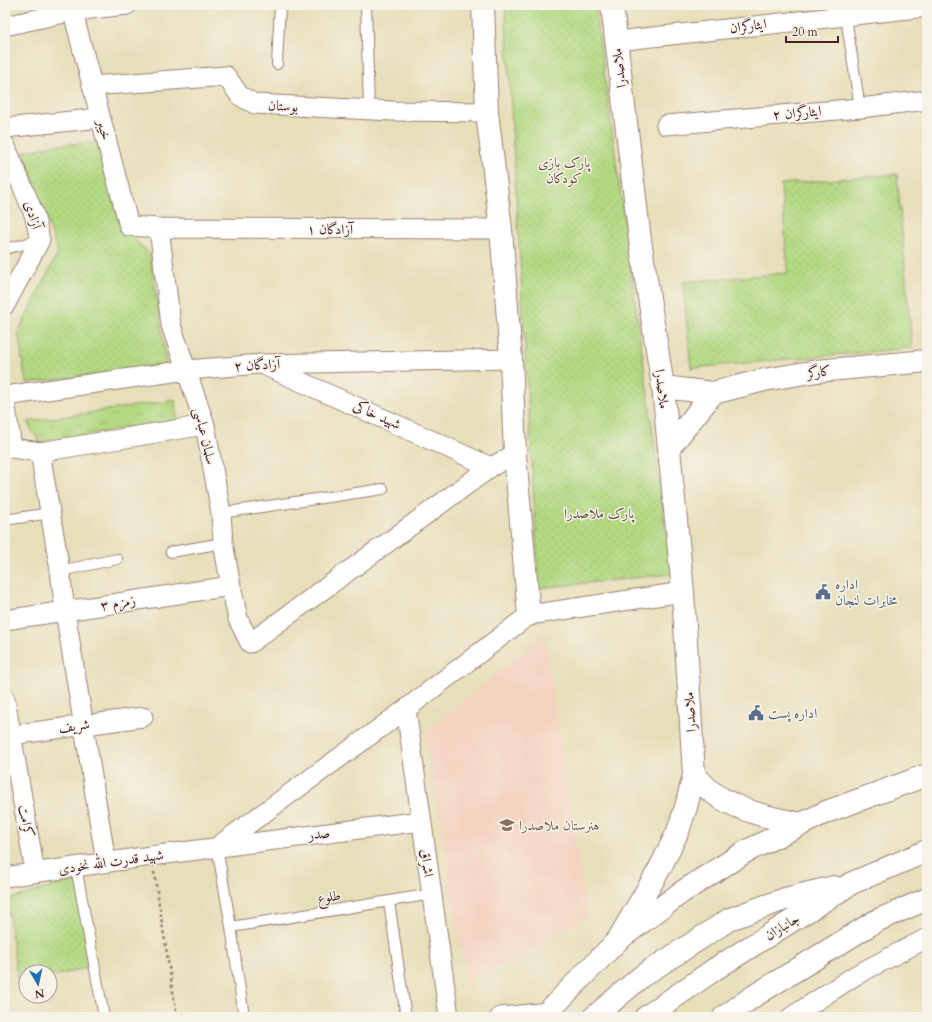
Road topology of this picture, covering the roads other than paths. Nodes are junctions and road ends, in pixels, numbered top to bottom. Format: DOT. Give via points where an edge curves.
graph roads {
  1 [pos="127,5"];
  2 [pos="280,5"];
  3 [pos="366,5"];
  4 [pos="483,5"];
  5 [pos="612,5"];
  6 [pos="927,7"];
  7 [pos="72,8"];
  8 [pos="844,10"];
  9 [pos="5,26"];
  10 [pos="616,41"];
  11 [pos="277,64"];
  12 [pos="92,86"];
  13 [pos="927,100"];
  14 [pos="860,108"];
  15 [pos="369,110"];
  16 [pos="487,112"];
  17 [pos="100,118"];
  18 [pos="666,124"];
  19 [pos="5,128"];
  20 [pos="5,145"];
  21 [pos="159,228"];
  22 [pos="501,230"];
  23 [pos="40,240"];
  24 [pos="5,249"];
  25 [pos="5,305"];
  26 [pos="511,359"];
  27 [pos="927,361"];
  28 [pos="262,364"];
  29 [pos="187,370"];
  30 [pos="663,387"];
  31 [pos="713,392"];
  32 [pos="5,396"];
  33 [pos="5,401"];
  34 [pos="205,425"];
  35 [pos="669,448"];
  36 [pos="40,452"];
  37 [pos="515,454"];
  38 [pos="491,467"];
  39 [pos="383,489"];
  40 [pos="50,513"];
  41 [pos="221,513"];
  42 [pos="5,520"];
  43 [pos="223,543"];
  44 [pos="171,552"];
  45 [pos="117,559"];
  46 [pos="60,571"];
  47 [pos="231,586"];
  48 [pos="683,592"];
  49 [pos="66,611"];
  50 [pos="529,615"];
  51 [pos="5,620"];
  52 [pos="5,699"];
  53 [pos="406,709"];
  54 [pos="143,717"];
  55 [pos="84,725"];
  56 [pos="8,735"];
  57 [pos="694,775"];
  58 [pos="927,775"];
  59 [pos="421,822"];
  60 [pos="802,824"];
  61 [pos="217,847"];
  62 [pos="927,851"];
  63 [pos="106,862"];
  64 [pos="76,867"];
  65 [pos="35,872"];
  66 [pos="5,877"];
  67 [pos="852,883"];
  68 [pos="432,894"];
  69 [pos="927,899"];
  70 [pos="389,902"];
  71 [pos="231,927"];
  72 [pos="927,938"];
  73 [pos="618,940"];
  74 [pos="546,1014"];
  75 [pos="104,1017"];
  76 [pos="244,1017"];
  77 [pos="406,1017"];
  78 [pos="449,1017"];
  79 [pos="500,1017"];
  80 [pos="594,1017"];
  81 [pos="646,1017"];
  82 [pos="724,1017"];
  83 [pos="791,1017"];
  1 -- 7 [label="street"];
  2 -- 11 [label="lane"];
  3 -- 15 [label="lane"];
  4 -- 16 [label="street"];
  5 -- 10 [label="street, ملاصدرا"];
  6 -- 8 [label="street, ایثارگران"];
  7 -- 9 [label="street"];
  7 -- 12 [label="street, خیبر"];
  8 -- 10 [label="street, ایثارگران"];
  8 -- 14 [label="lane"];
  10 -- 30 [label="street, ملاصدرا" via="640,240"];
  12 -- 15 [label="street, بوستان" via="226,76 240,96 255,104"];
  12 -- 17 [label="street, خیبر"];
  13 -- 14 [label="street, ایثارگران ۲"];
  14 -- 18 [label="street, ایثارگران ۲"];
  15 -- 16 [label="street, بوستان"];
  16 -- 22 [label="street"];
  17 -- 19 [label="street"];
  17 -- 21 [label="street, خیبر" via="129,226"];
  20 -- 23 [label="street, آزادی" via="34,214"];
  21 -- 22 [label="street, آزادگان ۱"];
  21 -- 29 [label="street, سلمان عباسی" via="170,325"];
  22 -- 26 [label="street"];
  23 -- 24 [label="lane"];
  23 -- 25 [label="street, آزادی"];
  26 -- 28 [label="street, آزادگان ۲"];
  26 -- 37 [label="street"];
  27 -- 31 [label="street, کارگر" via="809,373"];
  28 -- 29 [label="street, آزادگان ۲"];
  28 -- 38 [label="street, شهید خاکی"];
  29 -- 32 [label="street, آزادگان ۲"];
  29 -- 34 [label="street, سلمان عباسی"];
  30 -- 31 [label="street, کارگر"];
  30 -- 35 [label="street, ملاصدرا"];
  31 -- 35 [label="street"];
  33 -- 36 [label="street" via="12,448"];
  34 -- 36 [label="street"];
  34 -- 41 [label="street, سلمان عباسی"];
  35 -- 48 [label="street, ملاصدرا"];
  36 -- 40 [label="street"];
  37 -- 38 [label="street"];
  37 -- 50 [label="street"];
  38 -- 47 [label="street, سلمان عباسی" via="250,644 238,619"];
  39 -- 41 [label="lane"];
  40 -- 42 [label="lane"];
  40 -- 46 [label="street"];
  41 -- 43 [label="street, سلمان عباسی"];
  43 -- 44 [label="lane"];
  43 -- 47 [label="street, سلمان عباسی"];
  45 -- 46 [label="lane"];
  46 -- 49 [label="street"];
  47 -- 49 [label="street, زمزم ۳"];
  48 -- 50 [label="street"];
  48 -- 57 [label="street, ملاصدرا"];
  49 -- 51 [label="street, زمزم ۳"];
  49 -- 55 [label="street"];
  50 -- 53 [label="street"];
  52 -- 56 [label="street, کرامت"];
  53 -- 59 [label="street, اشراق"];
  53 -- 61 [label="street"];
  54 -- 55 [label="street, شریف"];
  55 -- 56 [label="street, شریف"];
  55 -- 63 [label="street"];
  56 -- 65 [label="street, کرامت"];
  57 -- 60 [label="street" via="711,792 727,802 772,819"];
  57 -- 73 [label="street, ملاصدرا" via="678,831 660,868"];
  58 -- 60 [label="street" via="826,812"];
  59 -- 61 [label="street, صدر"];
  59 -- 68 [label="street, اشراق"];
  60 -- 73 [label="street" via="738,856 682,892"];
  61 -- 63 [label="street, شهید قدرت الله نخودی"];
  61 -- 71 [label="lane"];
  62 -- 67 [label="street, جانبازان"];
  63 -- 64 [label="street, شهید قدرت الله نخودی"];
  64 -- 65 [label="street, شهید قدرت الله نخودی"];
  64 -- 75 [label="lane"];
  65 -- 66 [label="street, شهید قدرت الله نخودی"];
  67 -- 80 [label="street" via="785,899 730,919 642,976"];
  67 -- 81 [label="street, جانبازان" via="715,969"];
  68 -- 70 [label="lane, طلوع"];
  68 -- 78 [label="street, اشراق"];
  69 -- 82 [label="street" via="876,921"];
  70 -- 71 [label="lane, طلوع"];
  70 -- 77 [label="lane"];
  71 -- 76 [label="lane"];
  72 -- 83 [label="street" via="856,975"];
  73 -- 74 [label="street"];
  74 -- 79 [label="street"];
}
